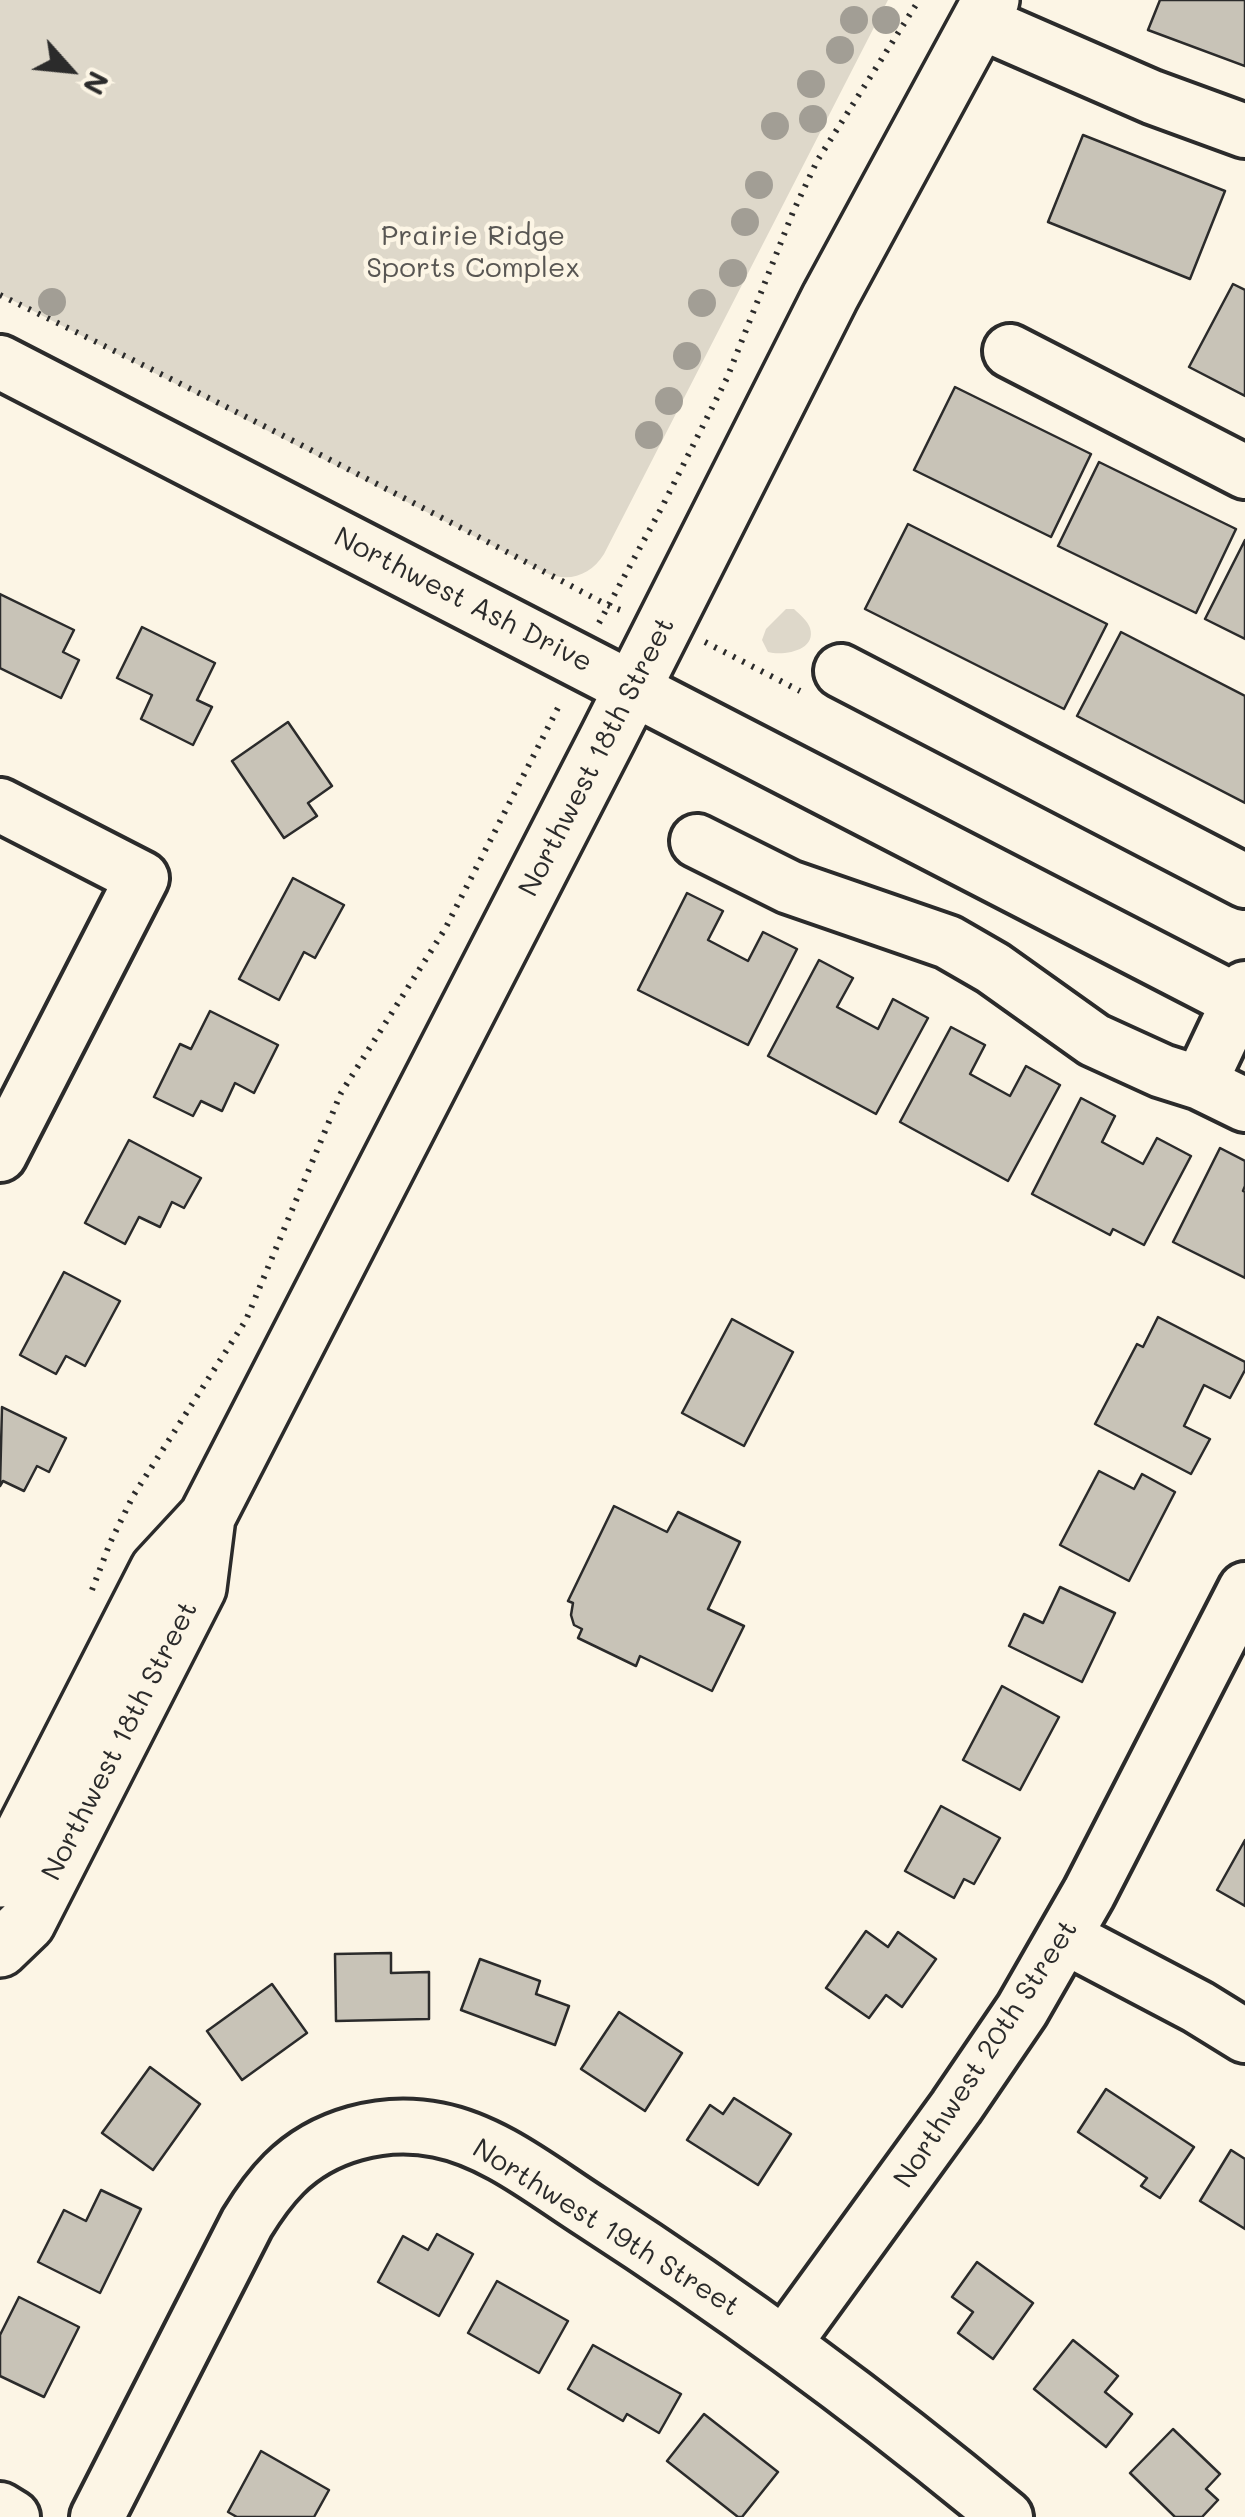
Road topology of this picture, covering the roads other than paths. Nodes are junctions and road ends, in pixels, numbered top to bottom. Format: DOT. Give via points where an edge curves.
graph roads {
  1 [pos="986,11"];
  2 [pos="1245,131"];
  3 [pos="1010,351"];
  4 [pos="0,362"];
  5 [pos="1245,472"];
  6 [pos="841,670"];
  7 [pos="633,688"];
  8 [pos="0,805"];
  9 [pos="697,841"];
  10 [pos="1245,881"];
  11 [pos="1243,998"];
  12 [pos="1223,1094"];
  13 [pos="0,1155"];
  14 [pos="207,1517"];
  15 [pos="1245,1589"];
  16 [pos="0,1879"];
  17 [pos="1065,1937"];
  18 [pos="0,1950"];
  19 [pos="1245,2036"];
  20 [pos="784,2344"];
  21 [pos="0,2510"];
  22 [pos="13,2517"];
  23 [pos="97,2517"];
  24 [pos="1006,2517"];
  1 -- 2 [label="street" via="1152,98"];
  1 -- 7 [label="main road, Northwest 18th Street" via="830,297"];
  3 -- 5 [label="street"];
  4 -- 7 [label="street, Northwest Ash Drive"];
  6 -- 10 [label="street"];
  7 -- 11 [label="street, Northwest Ash Drive"];
  7 -- 14 [label="main road, Northwest 18th Street"];
  8 -- 13 [label="street" via="142,878"];
  9 -- 12 [label="street" via="789,887 948,942 1094,1040"];
  11 -- 12 [label="street"];
  14 -- 16 [label="main road, Northwest 18th Street" via="158,1570"];
  14 -- 18 [label="main road, Northwest 18th Street" via="198,1588 27,1923"];
  15 -- 17 [label="street, Northwest 20th Street"];
  17 -- 19 [label="street"];
  17 -- 20 [label="street, Northwest 20th Street" via="956,2107"];
  20 -- 23 [label="street, Northwest 19th Street" via="609,2223 478,2143 436,2130 376,2128 335,2140 297,2163 266,2194"];
  20 -- 24 [label="street, Northwest 19th Street"];
  21 -- 22 [label="street"];
}
